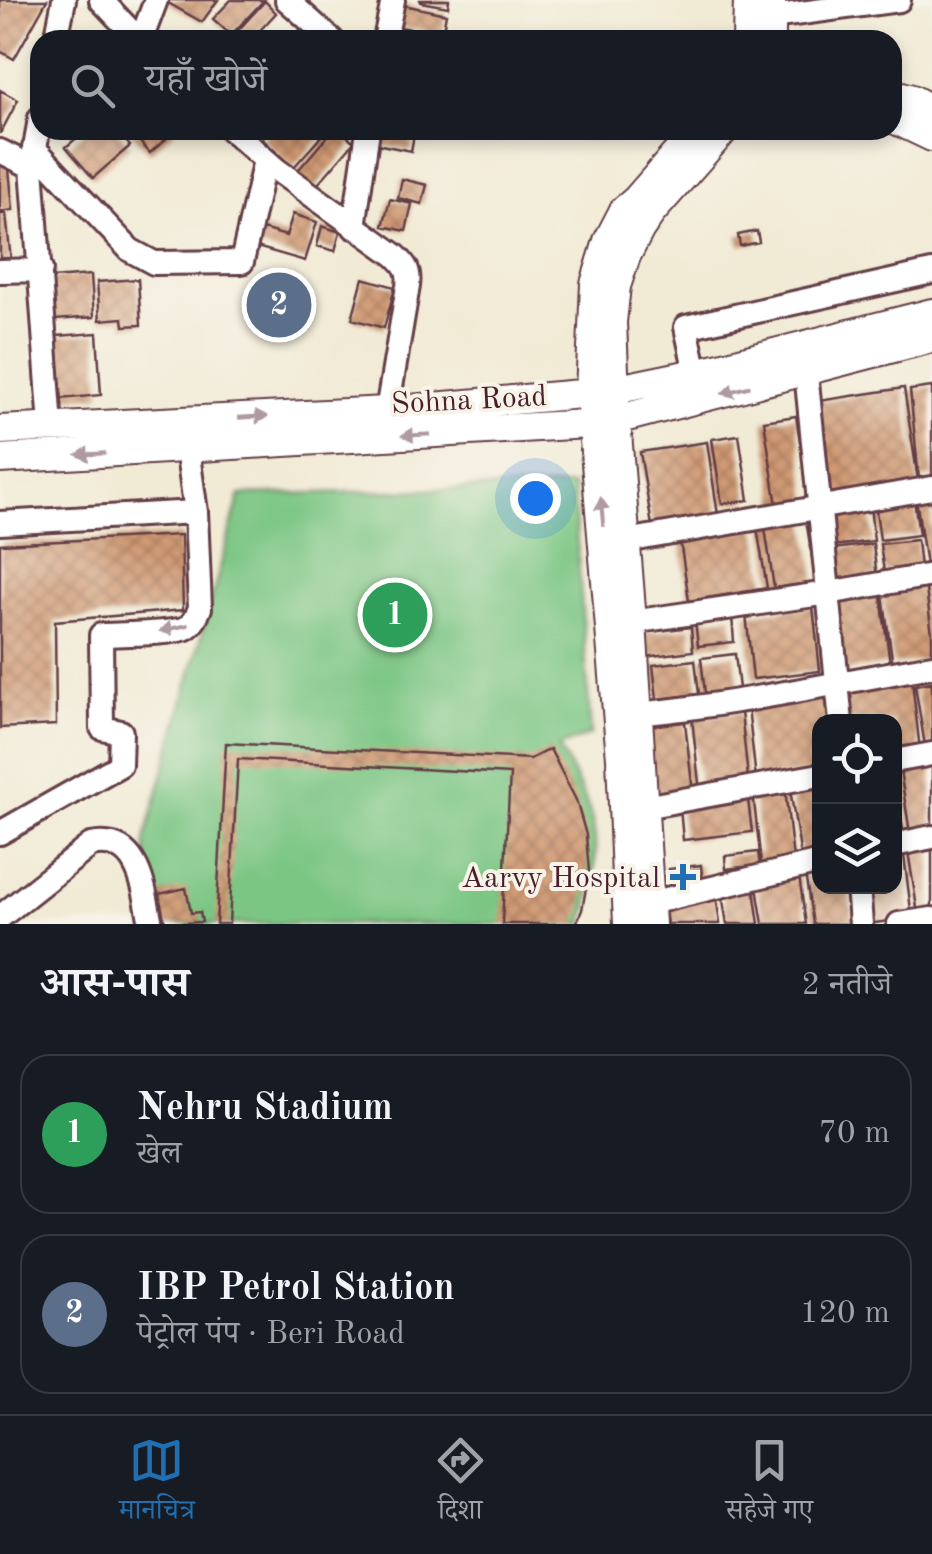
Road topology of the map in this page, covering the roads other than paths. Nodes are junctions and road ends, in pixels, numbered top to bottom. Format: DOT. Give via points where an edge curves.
graph roads {
  1 [pos="64,0"];
  2 [pos="102,0"];
  3 [pos="156,0"];
  4 [pos="287,0"];
  5 [pos="393,0"];
  6 [pos="899,0"];
  7 [pos="765,14"];
  8 [pos="58,30"];
  9 [pos="130,30"];
  10 [pos="144,30"];
  11 [pos="321,30"];
  12 [pos="386,30"];
  13 [pos="905,108"];
  14 [pos="932,137"];
  15 [pos="36,140"];
  16 [pos="242,140"];
  17 [pos="367,140"];
  18 [pos="690,140"];
  19 [pos="713,140"];
  20 [pos="0,152"];
  21 [pos="33,157"];
  22 [pos="265,160"];
  23 [pos="643,207"];
  24 [pos="354,227"];
  25 [pos="41,270"];
  26 [pos="0,271"];
  27 [pos="932,272"];
  28 [pos="932,313"];
  29 [pos="932,338"];
  30 [pos="874,341"];
  31 [pos="820,359"];
  32 [pos="696,373"];
  33 [pos="603,391"];
  34 [pos="387,410"];
  35 [pos="605,422"];
  36 [pos="51,427"];
  37 [pos="0,430"];
  38 [pos="186,434"];
  39 [pos="0,459"];
  40 [pos="932,488"];
  41 [pos="819,507"];
  42 [pos="196,512"];
  43 [pos="0,523"];
  44 [pos="626,541"];
  45 [pos="932,575"];
  46 [pos="828,594"];
  47 [pos="632,622"];
  48 [pos="932,666"];
  49 [pos="837,683"];
  50 [pos="637,714"];
  51 [pos="839,714"];
  52 [pos="932,754"];
  53 [pos="902,760"];
  54 [pos="812,776"];
  55 [pos="644,807"];
  56 [pos="0,833"];
  57 [pos="932,837"];
  58 [pos="902,843"];
  59 [pos="812,864"];
  60 [pos="859,894"];
  61 [pos="651,914"];
  62 [pos="0,917"];
  63 [pos="151,924"];
  64 [pos="628,924"];
  65 [pos="861,924"];
  1 -- 8 [label="street"];
  2 -- 9 [label="street"];
  3 -- 10 [label="street"];
  4 -- 11 [label="street"];
  5 -- 12 [label="street"];
  6 -- 7 [label="street"];
  13 -- 14 [label="main road"];
  15 -- 21 [label="street"];
  16 -- 22 [label="street"];
  17 -- 24 [label="street"];
  18 -- 23 [label="main road"];
  19 -- 23 [label="main road"];
  20 -- 21 [label="street"];
  21 -- 22 [label="street" via="130,250 154,263 242,262"];
  21 -- 25 [label="street"];
  22 -- 24 [label="street"];
  23 -- 33 [label="main road" via="616,286"];
  24 -- 34 [label="street" via="403,262 409,275"];
  25 -- 26 [label="street"];
  25 -- 36 [label="street"];
  27 -- 32 [label="street" via="686,327"];
  28 -- 30 [label="main road, Sohna Road"];
  29 -- 30 [label="main road, Sohna Road"];
  30 -- 31 [label="main road, Sohna Road"];
  31 -- 32 [label="main road, Sohna Road"];
  31 -- 35 [label="main road, Sohna Road, one-way"];
  31 -- 41 [label="street"];
  32 -- 33 [label="main road, Sohna Road"];
  33 -- 34 [label="main road, Sohna Road"];
  33 -- 35 [label="main road"];
  38 -- 34 [label="main road, Sohna Road, one-way"];
  35 -- 38 [label="main road, Sohna Road, one-way"];
  35 -- 44 [label="main road"];
  64 -- 35 [label="main road, one-way"];
  36 -- 37 [label="main road, Sohna Road"];
  36 -- 38 [label="main road, Sohna Road"];
  38 -- 39 [label="main road, Sohna Road, one-way"];
  38 -- 42 [label="street"];
  40 -- 41 [label="street"];
  41 -- 44 [label="street"];
  41 -- 46 [label="street"];
  42 -- 43 [label="street"];
  42 -- 56 [label="street, one-way" via="200,608 194,622 100,636 102,728 121,732 120,765"];
  44 -- 47 [label="main road"];
  45 -- 46 [label="street"];
  46 -- 47 [label="street"];
  46 -- 49 [label="street"];
  47 -- 50 [label="main road"];
  48 -- 49 [label="street"];
  49 -- 50 [label="street"];
  49 -- 51 [label="street"];
  50 -- 55 [label="main road"];
  52 -- 53 [label="street"];
  54 -- 55 [label="street"];
  55 -- 61 [label="main road"];
  57 -- 58 [label="street"];
  59 -- 61 [label="street"];
  60 -- 65 [label="street"];
  62 -- 63 [label="street" via="102,843 131,856 140,870"];
}
